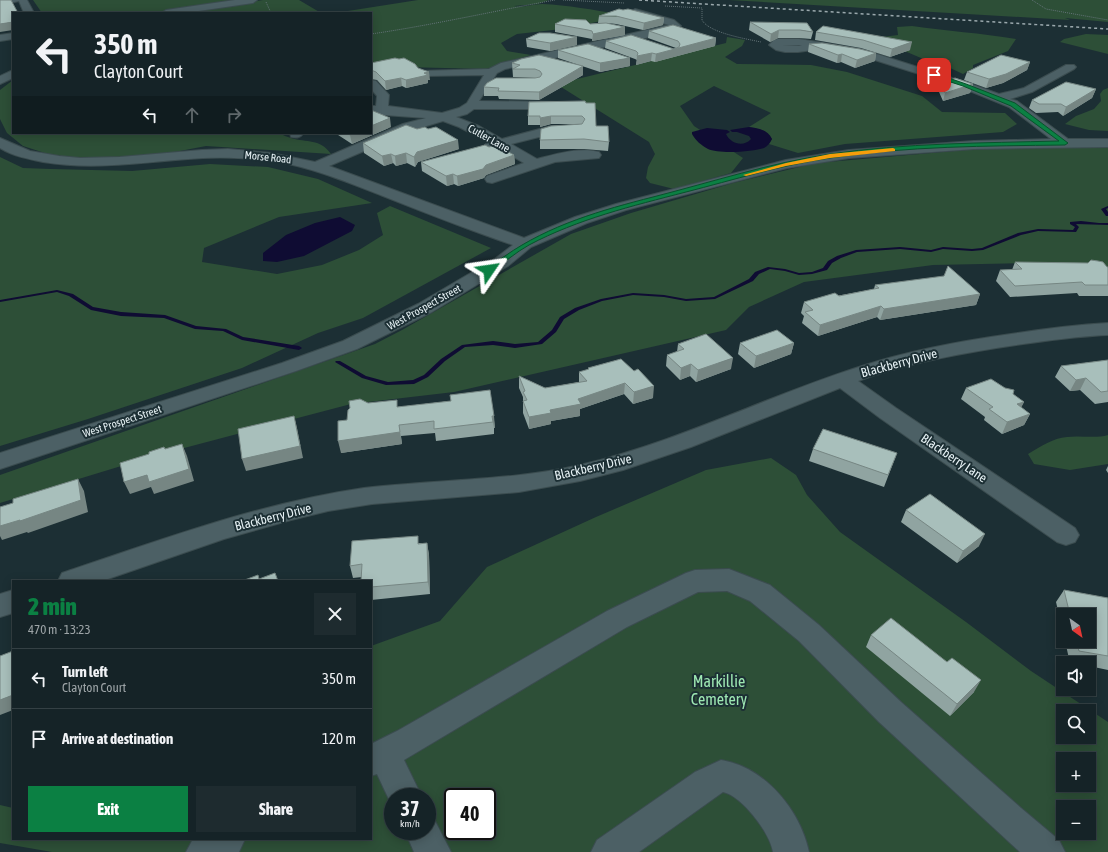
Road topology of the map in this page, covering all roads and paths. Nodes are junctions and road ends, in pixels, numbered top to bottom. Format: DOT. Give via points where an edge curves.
graph roads {
  1 [pos="15,0"];
  2 [pos="23,0"];
  3 [pos="253,0"];
  4 [pos="266,0"];
  5 [pos="554,0"];
  6 [pos="1032,0"];
  7 [pos="0,2"];
  8 [pos="702,8"];
  9 [pos="29,12"];
  10 [pos="173,12"];
  11 [pos="271,12"];
  12 [pos="634,12"];
  13 [pos="1108,20"];
  14 [pos="372,34"];
  15 [pos="12,36"];
  16 [pos="0,38"];
  17 [pos="571,39"];
  18 [pos="602,44"];
  19 [pos="774,44"];
  20 [pos="587,47"];
  21 [pos="522,50"];
  22 [pos="550,54"];
  23 [pos="609,55"];
  24 [pos="537,57"];
  25 [pos="559,64"];
  26 [pos="1082,65"];
  27 [pos="423,73"];
  28 [pos="12,74"];
  29 [pos="489,77"];
  30 [pos="0,81"];
  31 [pos="500,82"];
  32 [pos="372,83"];
  33 [pos="998,98"];
  34 [pos="471,105"];
  35 [pos="557,106"];
  36 [pos="376,110"];
  37 [pos="442,117"];
  38 [pos="577,129"];
  39 [pos="0,142"];
  40 [pos="499,143"];
  41 [pos="1065,143"];
  42 [pos="1108,143"];
  43 [pos="476,150"];
  44 [pos="594,155"];
  45 [pos="534,163"];
  46 [pos="317,166"];
  47 [pos="492,180"];
  48 [pos="526,244"];
  49 [pos="1108,329"];
  50 [pos="843,380"];
  51 [pos="0,461"];
  52 [pos="1066,535"];
  53 [pos="74,580"];
  54 [pos="12,601"];
  55 [pos="0,606"];
  56 [pos="378,758"];
  57 [pos="399,788"];
  58 [pos="226,840"];
  59 [pos="427,840"];
  60 [pos="204,852"];
  61 [pos="433,852"];
  62 [pos="609,852"];
  63 [pos="791,852"];
  64 [pos="1047,852"];
  1 -- 7 [label="street"];
  2 -- 9 [label="street"];
  3 -- 10 [label="street"];
  4 -- 11 [label="path"];
  5 -- 14 [label="path"];
  6 -- 13 [label="path" via="1046,9"];
  8 -- 19 [label="path" via="702,17 710,26 745,39"];
  12 -- 18 [label="street" via="671,22 679,29 650,40 628,34"];
  15 -- 16 [label="street"];
  17 -- 18 [label="street"];
  18 -- 20 [label="street"];
  19 -- 33 [label="street" via="788,42 823,45 861,52"];
  20 -- 22 [label="street"];
  20 -- 23 [label="street"];
  21 -- 22 [label="street"];
  22 -- 24 [label="street"];
  24 -- 25 [label="street"];
  24 -- 29 [label="street" via="496,68"];
  26 -- 33 [label="street" via="1070,68 1028,90"];
  27 -- 29 [label="street"];
  28 -- 30 [label="street"];
  29 -- 31 [label="street"];
  29 -- 34 [label="street, Cutler Lane"];
  32 -- 36 [label="street" via="383,95"];
  33 -- 41 [label="street" via="1013,104"];
  34 -- 35 [label="street"];
  34 -- 37 [label="street, Cutler Lane" via="463,111"];
  36 -- 37 [label="street, Cutler Lane"];
  37 -- 40 [label="street, Cutler Lane" via="470,127"];
  37 -- 46 [label="street, Cutler Lane" via="408,127"];
  38 -- 40 [label="street" via="551,130"];
  39 -- 46 [label="street, Morse Road" via="6,147 50,160 129,162 228,154 284,158"];
  40 -- 43 [label="street"];
  40 -- 45 [label="street, Cutler Lane"];
  41 -- 42 [label="street, West Prospect Street"];
  41 -- 48 [label="street, West Prospect Street" via="974,145 884,151 830,156 792,163 621,207 581,220"];
  44 -- 45 [label="street" via="559,156"];
  45 -- 47 [label="street"];
  46 -- 48 [label="street, Morse Road"];
  48 -- 51 [label="street, West Prospect Street" via="502,262 425,308 350,344 289,367"];
  49 -- 50 [label="street, Blackberry Drive" via="1081,330 945,351 893,363"];
  50 -- 52 [label="street, Blackberry Lane"];
  50 -- 53 [label="street, Blackberry Drive" via="656,451 579,473 500,485 366,496 271,514"];
  54 -- 55 [label="street"];
  56 -- 57 [label="street"];
  56 -- 64 [label="street" via="617,619 695,581 729,580 760,593 809,633 890,712"];
  58 -- 60 [label="street"];
  59 -- 61 [label="street"];
  62 -- 63 [label="street" via="721,776 739,780 758,797 778,821 791,845"];
}
